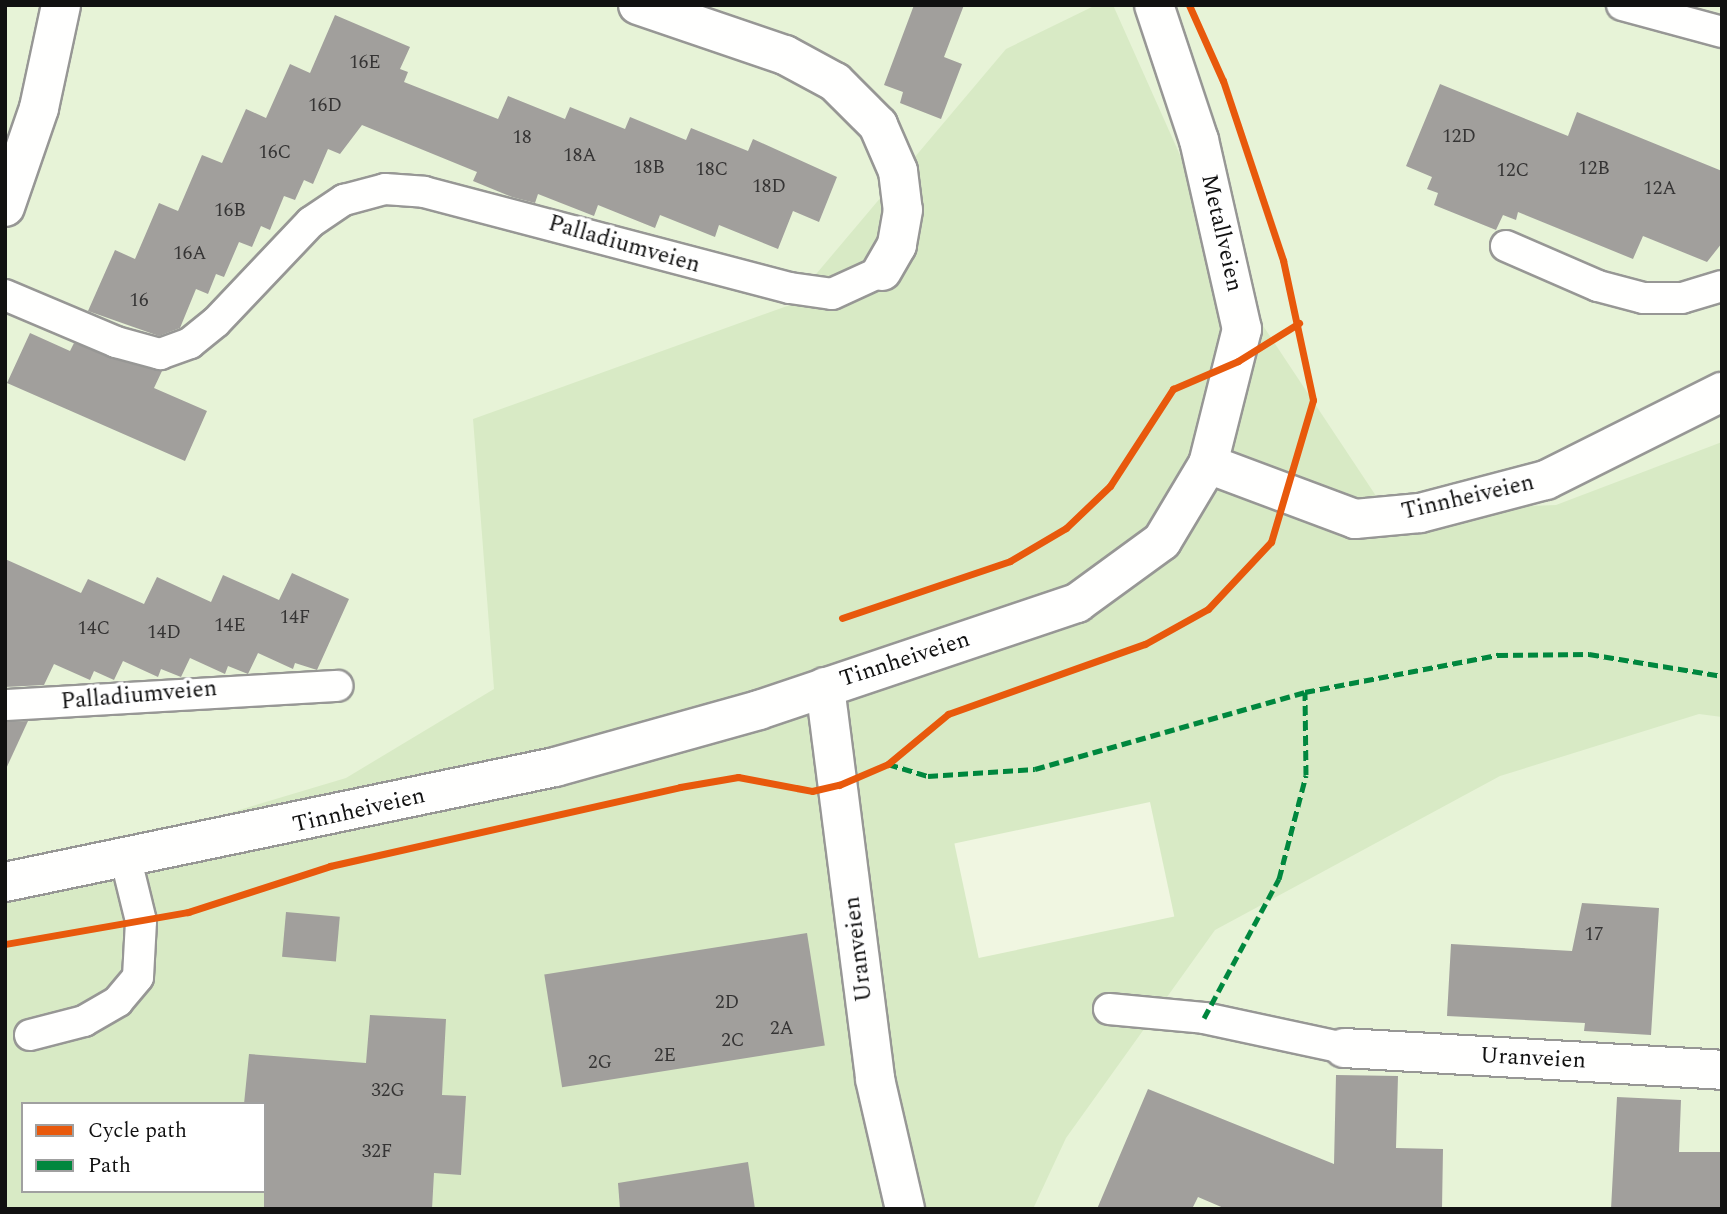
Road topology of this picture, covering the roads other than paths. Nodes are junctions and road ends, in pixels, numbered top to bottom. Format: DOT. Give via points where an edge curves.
graph roads {
  1 [pos="61,5"];
  2 [pos="638,5"];
  3 [pos="1154,5"];
  4 [pos="1622,5"];
  5 [pos="1722,32"];
  6 [pos="5,207"];
  7 [pos="1506,246"];
  8 [pos="883,271"];
  9 [pos="1722,286"];
  10 [pos="5,295"];
  11 [pos="1722,392"];
  12 [pos="1208,464"];
  13 [pos="337,686"];
  14 [pos="825,687"];
  15 [pos="5,705"];
  16 [pos="126,860"];
  17 [pos="5,882"];
  18 [pos="1109,1009"];
  19 [pos="30,1035"];
  20 [pos="1344,1048"];
  21 [pos="1722,1069"];
  22 [pos="905,1209"];
  1 -- 6 [label="street" via="39,108"];
  2 -- 8 [label="street, Palladiumveien" via="785,55 835,82 878,125 898,171 903,210 897,245"];
  3 -- 12 [label="street, Metallveien" via="1199,140 1242,329"];
  4 -- 5 [label="lane"];
  7 -- 9 [label="lane" via="1598,286 1643,298 1682,298"];
  8 -- 10 [label="lane, Palladiumveien" via="832,294 790,288 425,192 385,189 344,200 311,222 216,322 190,343 160,354 116,342"];
  11 -- 12 [label="street, Tinnheiveien" via="1546,480 1420,513 1355,519"];
  12 -- 14 [label="street, Tinnheiveien" via="1163,541 1077,603"];
  13 -- 15 [label="lane, Palladiumveien"];
  14 -- 16 [label="street, Tinnheiveien" via="555,767"];
  14 -- 22 [label="street, Uranveien" via="875,1079"];
  16 -- 17 [label="street, Tinnheiveien"];
  16 -- 19 [label="lane" via="141,920 138,977 118,1001 84,1021"];
  18 -- 20 [label="lane" via="1204,1018"];
  20 -- 21 [label="street, Uranveien"];
}
